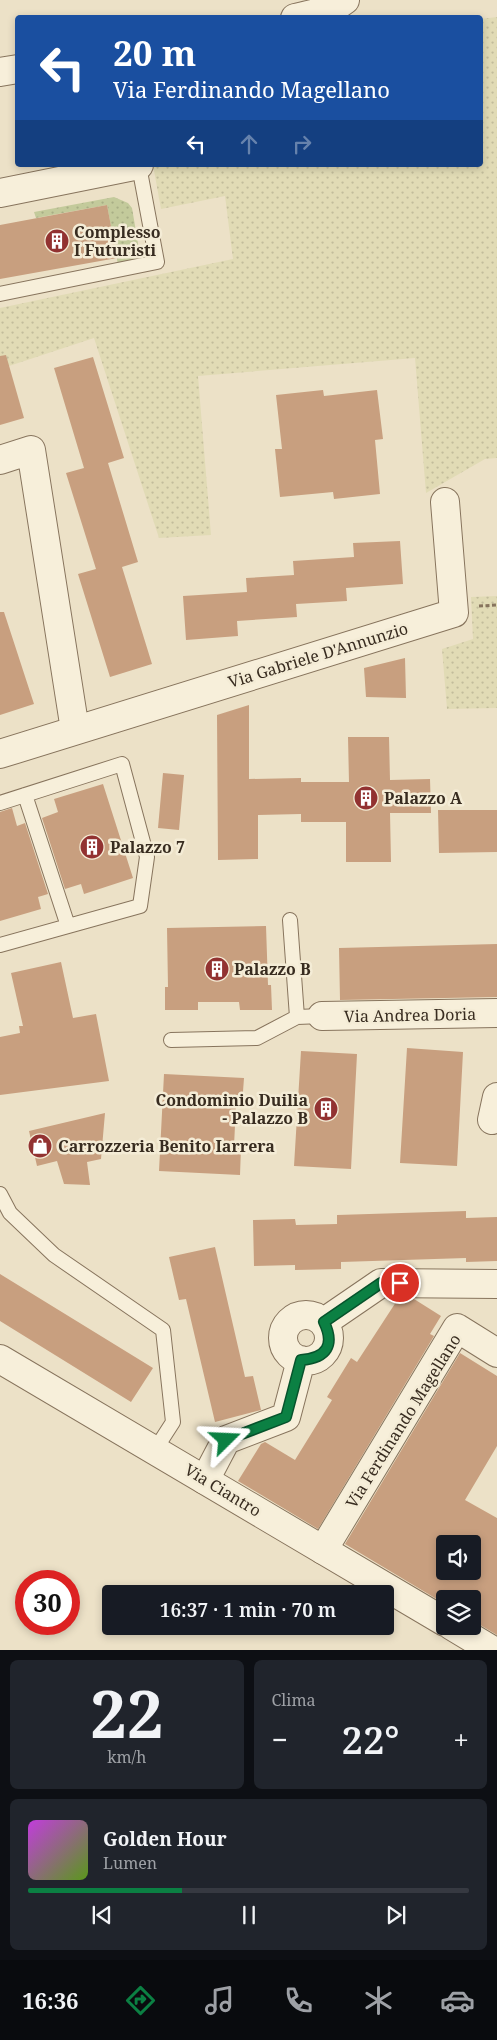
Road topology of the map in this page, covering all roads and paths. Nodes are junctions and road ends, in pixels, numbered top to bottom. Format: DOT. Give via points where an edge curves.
graph roads {
  1 [pos="345,0"];
  2 [pos="310,15"];
  3 [pos="15,70"];
  4 [pos="0,72"];
  5 [pos="134,167"];
  6 [pos="139,167"];
  7 [pos="0,193"];
  8 [pos="0,294"];
  9 [pos="0,460"];
  10 [pos="445,502"];
  11 [pos="75,730"];
  12 [pos="0,754"];
  13 [pos="24,795"];
  14 [pos="0,803"];
  15 [pos="290,920"];
  16 [pos="68,926"];
  17 [pos="0,945"];
  18 [pos="497,1013"];
  19 [pos="310,1016"];
  20 [pos="171,1040"];
  21 [pos="0,1194"];
  22 [pos="497,1284"];
  23 [pos="324,1322"];
  24 [pos="497,1353"];
  25 [pos="0,1359"];
  26 [pos="301,1360"];
  27 [pos="155,1450"];
  28 [pos="205,1480"];
  29 [pos="324,1550"];
  30 [pos="436,1617"];
  31 [pos="467,1635"];
  32 [pos="492,1650"];
  1 -- 2 [label="street"];
  3 -- 4 [label="street"];
  5 -- 7 [label="street"];
  6 -- 8 [label="lane" via="157,262"];
  9 -- 11 [label="street" via="31,450"];
  10 -- 11 [label="street, Via Gabriele D'Annunzio" via="454,614"];
  11 -- 12 [label="street, Via Gabriele D'Annunzio"];
  13 -- 14 [label="lane"];
  13 -- 16 [label="lane"];
  13 -- 16 [label="lane" via="122,764 147,857 140,906"];
  15 -- 19 [label="lane"];
  16 -- 17 [label="lane"];
  18 -- 19 [label="street, Via Andrea Doria"];
  19 -- 20 [label="lane" via="257,1038"];
  21 -- 27 [label="lane" via="10,1214 54,1256 163,1330 174,1422"];
  22 -- 23 [label="street" via="381,1283"];
  23 -- 26 [label="street" via="330,1335 327,1350 316,1359"];
  23 -- 26 [label="street" via="313,1316 301,1315 290,1321 284,1332 284,1344 290,1354"];
  24 -- 29 [label="street, Via Ferdinando Magellano" via="457,1328"];
  25 -- 27 [label="street, Via Ciantro"];
  26 -- 28 [label="street" via="286,1417 226,1440"];
  27 -- 28 [label="street, Via Ciantro"];
  28 -- 29 [label="street, Via Ciantro"];
  29 -- 30 [label="street, Via Ciantro"];
  31 -- 32 [label="street"];
}
